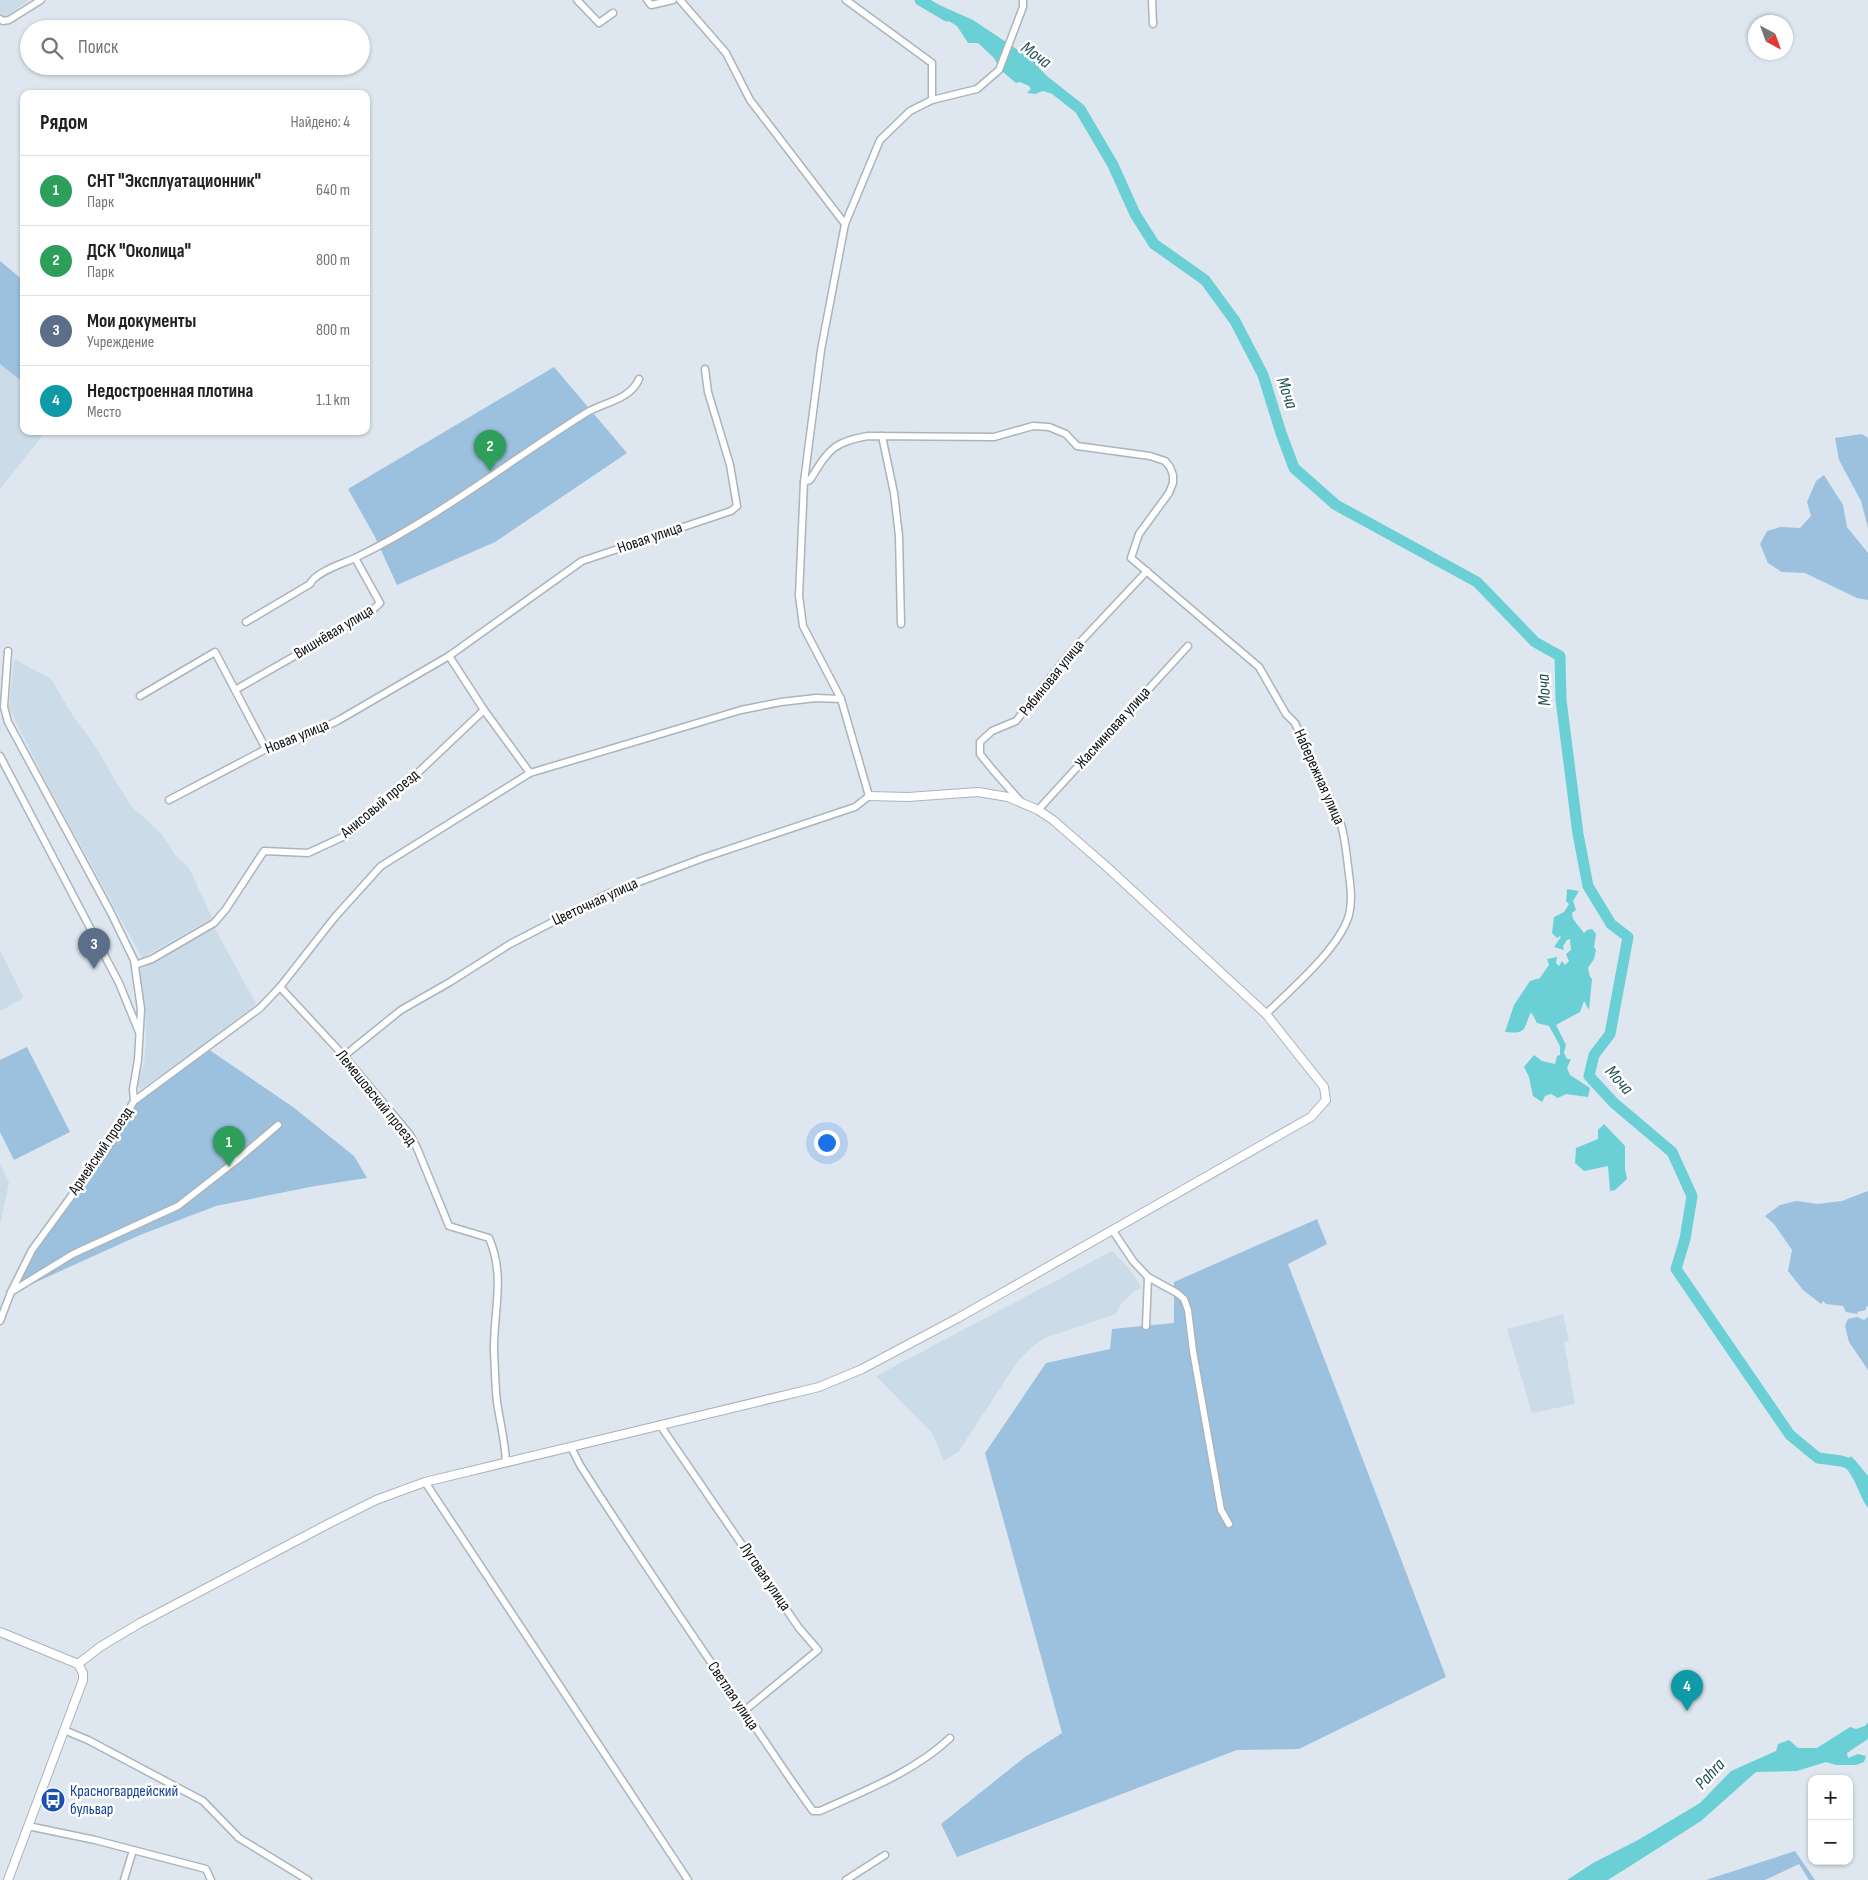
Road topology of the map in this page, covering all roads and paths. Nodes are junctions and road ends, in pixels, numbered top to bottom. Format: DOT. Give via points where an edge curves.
graph roads {
  1 [pos="41,0"];
  2 [pos="577,0"];
  3 [pos="647,0"];
  4 [pos="673,0"];
  5 [pos="680,0"];
  6 [pos="846,0"];
  7 [pos="1023,0"];
  8 [pos="1152,0"];
  9 [pos="613,13"];
  10 [pos="0,19"];
  11 [pos="1152,24"];
  12 [pos="932,100"];
  13 [pos="845,224"];
  14 [pos="706,369"];
  15 [pos="639,379"];
  16 [pos="882,436"];
  17 [pos="804,482"];
  18 [pos="355,558"];
  19 [pos="1147,571"];
  20 [pos="246,622"];
  21 [pos="901,624"];
  22 [pos="1188,646"];
  23 [pos="8,651"];
  24 [pos="449,656"];
  25 [pos="235,690"];
  26 [pos="140,696"];
  27 [pos="841,699"];
  28 [pos="484,710"];
  29 [pos="266,749"];
  30 [pos="0,756"];
  31 [pos="530,774"];
  32 [pos="869,796"];
  33 [pos="170,800"];
  34 [pos="1021,802"];
  35 [pos="1038,810"];
  36 [pos="135,965"];
  37 [pos="280,987"];
  38 [pos="1266,1014"];
  39 [pos="139,1033"];
  40 [pos="344,1056"];
  41 [pos="134,1101"];
  42 [pos="278,1125"];
  43 [pos="1112,1231"];
  44 [pos="1148,1277"];
  45 [pos="11,1292"];
  46 [pos="0,1322"];
  47 [pos="1146,1326"];
  48 [pos="660,1425"];
  49 [pos="571,1447"];
  50 [pos="506,1462"];
  51 [pos="425,1482"];
  52 [pos="1229,1524"];
  53 [pos="0,1632"];
  54 [pos="78,1664"];
  55 [pos="744,1711"];
  56 [pos="64,1730"];
  57 [pos="950,1738"];
  58 [pos="28,1826"];
  59 [pos="133,1850"];
  60 [pos="885,1856"];
  61 [pos="8,1880"];
  62 [pos="124,1880"];
  63 [pos="211,1880"];
  64 [pos="308,1880"];
  65 [pos="688,1880"];
  66 [pos="846,1880"];
  1 -- 10 [label="street" via="10,20"];
  2 -- 9 [label="street" via="599,22"];
  3 -- 4 [label="street" via="652,5"];
  5 -- 13 [label="street" via="726,53 750,100"];
  6 -- 12 [label="street" via="932,64"];
  7 -- 12 [label="street" via="1013,37 999,70 977,89"];
  8 -- 11 [label="street"];
  12 -- 13 [label="street" via="910,111 880,140"];
  13 -- 17 [label="street" via="821,350"];
  14 -- 24 [label="street, Новая улица" via="708,392 730,465 737,506 731,511 582,561"];
  15 -- 18 [label="street" via="636,387 625,396 589,412 429,517"];
  16 -- 17 [label="street" via="854,438 838,444 810,480"];
  16 -- 19 [label="street, Набережная улица" via="994,437 1032,426 1049,427 1066,434 1077,446 1165,461 1173,475 1169,493 1139,534 1131,554 1131,558"];
  16 -- 21 [label="street" via="899,536"];
  17 -- 27 [label="street" via="800,596 803,626"];
  18 -- 20 [label="street" via="320,574 310,584"];
  18 -- 25 [label="street, Вишнёвая улица" via="380,603 368,614"];
  19 -- 34 [label="street, Рябиновая улица" via="1069,654 1016,721 992,731 980,742 980,754"];
  19 -- 38 [label="street, Набережная улица" via="1259,667 1286,714 1295,723 1345,835 1352,897 1349,916 1338,938 1324,955"];
  22 -- 35 [label="street, Жасминовая улица"];
  23 -- 36 [label="street" via="4,707 8,722 110,911"];
  24 -- 28 [label="street"];
  24 -- 29 [label="street, Новая улица" via="309,735"];
  25 -- 26 [label="street" via="215,652"];
  25 -- 29 [label="street"];
  27 -- 31 [label="street" via="816,698 741,710"];
  27 -- 32 [label="street"];
  28 -- 31 [label="street"];
  28 -- 36 [label="street, Анисовый проезд" via="347,835 308,853 264,851 214,923 152,959"];
  29 -- 33 [label="street, Новая улица"];
  30 -- 39 [label="street, Армейский проезд" via="119,983"];
  31 -- 37 [label="street" via="381,866 335,917"];
  32 -- 34 [label="street" via="978,792 1008,796"];
  32 -- 40 [label="street, Цветочная улица" via="855,807 606,894 510,944 400,1010"];
  34 -- 35 [label="street"];
  35 -- 38 [label="street" via="1107,867"];
  36 -- 39 [label="street" via="141,1009"];
  37 -- 40 [label="street, Лемешовский проезд"];
  37 -- 41 [label="street" via="246,1019"];
  38 -- 43 [label="street" via="1324,1087 1326,1100 1311,1117"];
  39 -- 41 [label="street, Армейский проезд"];
  40 -- 50 [label="street, Лемешовский проезд" via="410,1135 449,1226 489,1238 496,1254 498,1283 494,1349"];
  41 -- 45 [label="street, Армейский проезд" via="108,1146 32,1250"];
  42 -- 45 [label="street" via="178,1206 73,1254"];
  43 -- 44 [label="street"];
  43 -- 48 [label="street" via="862,1369 819,1387"];
  44 -- 47 [label="street"];
  44 -- 52 [label="street" via="1177,1293 1184,1299 1188,1310 1221,1510"];
  45 -- 46 [label="street, Армейский проезд"];
  48 -- 49 [label="street"];
  48 -- 55 [label="street, Луговая улица" via="799,1628 818,1650"];
  49 -- 50 [label="street"];
  49 -- 55 [label="street, Светлая улица" via="653,1579"];
  50 -- 51 [label="street"];
  51 -- 54 [label="street" via="376,1500 330,1523 140,1624"];
  51 -- 65 [label="street"];
  53 -- 54 [label="street"];
  54 -- 56 [label="street" via="83,1680"];
  55 -- 57 [label="street, Светлая улица" via="813,1811 820,1811 885,1781 937,1750"];
  56 -- 58 [label="street"];
  56 -- 64 [label="street" via="204,1802 240,1838"];
  58 -- 59 [label="street"];
  58 -- 61 [label="street"];
  59 -- 62 [label="street"];
  59 -- 63 [label="street" via="206,1869"];
  60 -- 66 [label="street"];
}
